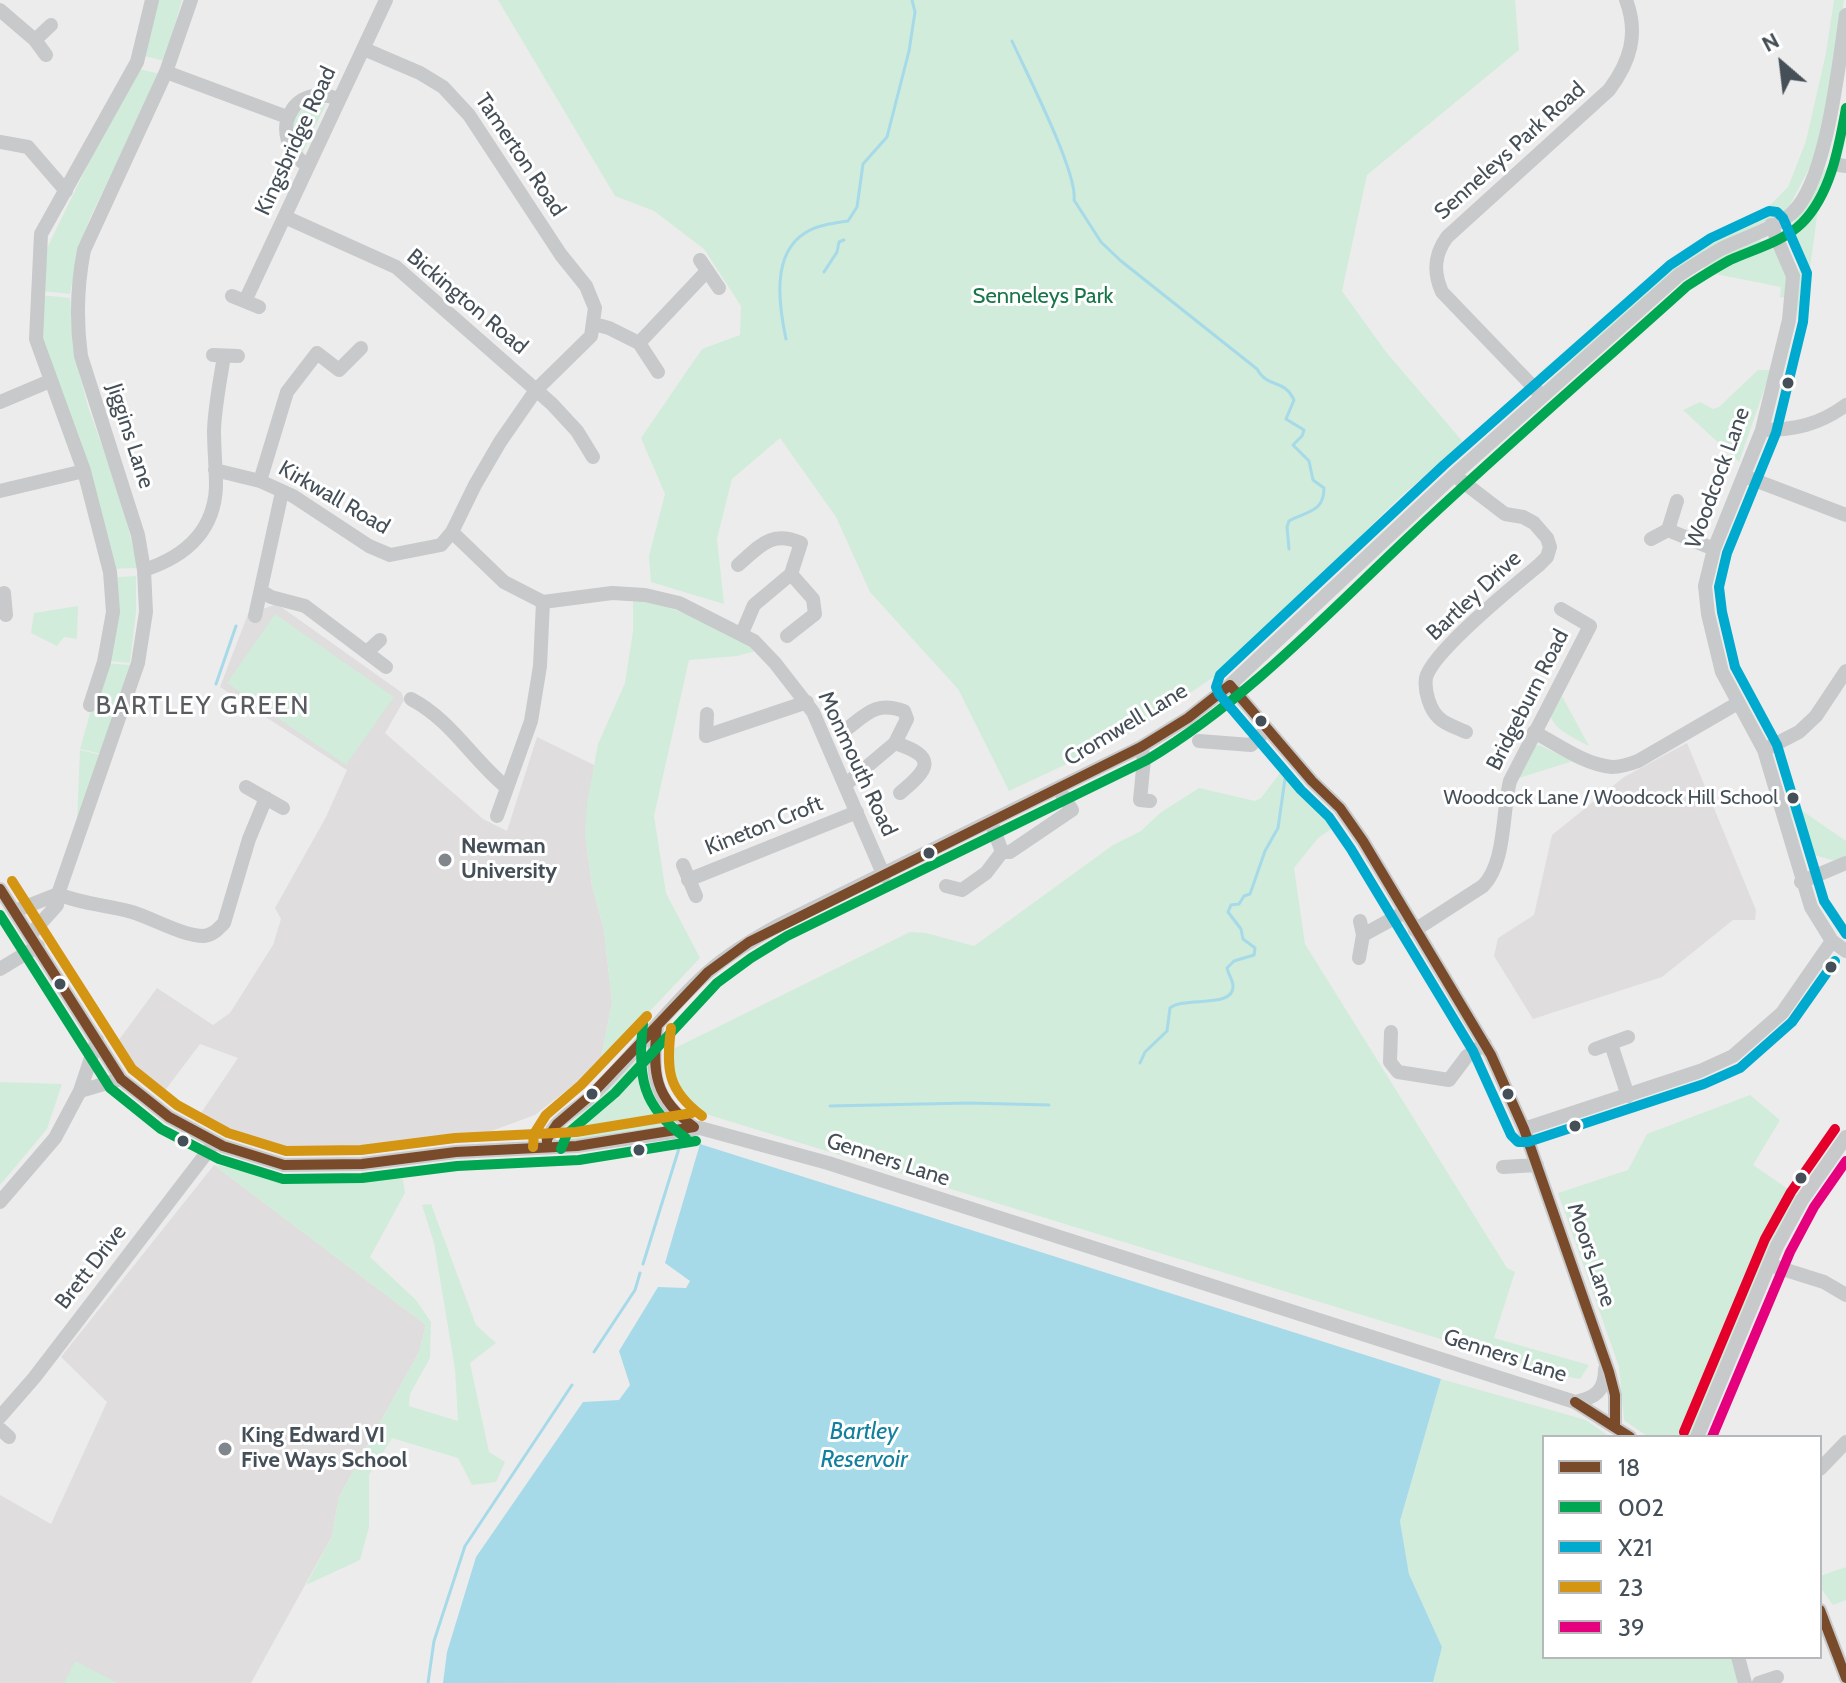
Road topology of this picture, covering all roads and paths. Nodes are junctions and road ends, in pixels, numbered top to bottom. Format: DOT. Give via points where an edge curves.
graph roads {
  1 [pos="152,0"];
  2 [pos="191,0"];
  3 [pos="386,0"];
  4 [pos="1626,0"];
  5 [pos="0,10"];
  6 [pos="1846,15"];
  7 [pos="51,25"];
  8 [pos="35,40"];
  9 [pos="364,49"];
  10 [pos="46,55"];
  11 [pos="1843,55"];
  12 [pos="166,72"];
  13 [pos="338,99"];
  14 [pos="287,117"];
  15 [pos="0,142"];
  16 [pos="307,166"];
  17 [pos="66,191"];
  18 [pos="285,217"];
  19 [pos="1771,225"];
  20 [pos="719,288"];
  21 [pos="245,301"];
  22 [pos="594,324"];
  23 [pos="639,343"];
  24 [pos="361,348"];
  25 [pos="225,356"];
  26 [pos="658,372"];
  27 [pos="50,381"];
  28 [pos="536,390"];
  29 [pos="1541,395"];
  30 [pos="0,402"];
  31 [pos="1846,405"];
  32 [pos="1762,430"];
  33 [pos="593,457"];
  34 [pos="215,470"];
  35 [pos="84,471"];
  36 [pos="1454,475"];
  37 [pos="1744,476"];
  38 [pos="260,481"];
  39 [pos="0,491"];
  40 [pos="282,492"];
  41 [pos="1677,501"];
  42 [pos="1846,515"];
  43 [pos="1668,530"];
  44 [pos="452,532"];
  45 [pos="1651,539"];
  46 [pos="1714,549"];
  47 [pos="738,565"];
  48 [pos="144,570"];
  49 [pos="791,574"];
  50 [pos="261,591"];
  51 [pos="543,602"];
  52 [pos="1561,609"];
  53 [pos="255,616"];
  54 [pos="742,633"];
  55 [pos="787,636"];
  56 [pos="380,640"];
  57 [pos="368,651"];
  58 [pos="386,667"];
  59 [pos="1846,671"];
  60 [pos="1230,685"];
  61 [pos="430,691"];
  62 [pos="807,702"];
  63 [pos="1738,703"];
  64 [pos="90,705"];
  65 [pos="707,714"];
  66 [pos="1267,729"];
  67 [pos="844,731"];
  68 [pos="1466,732"];
  69 [pos="1534,732"];
  70 [pos="1199,741"];
  71 [pos="895,743"];
  72 [pos="1141,747"];
  73 [pos="1764,750"];
  74 [pos="845,785"];
  75 [pos="246,787"];
  76 [pos="506,787"];
  77 [pos="1059,790"];
  78 [pos="900,793"];
  79 [pos="266,798"];
  80 [pos="1150,801"];
  81 [pos="283,808"];
  82 [pos="857,812"];
  83 [pos="497,816"];
  84 [pos="991,822"];
  85 [pos="1002,852"];
  86 [pos="1846,863"];
  87 [pos="683,865"];
  88 [pos="884,876"];
  89 [pos="688,880"];
  90 [pos="1801,882"];
  91 [pos="946,886"];
  92 [pos="0,889"];
  93 [pos="58,894"];
  94 [pos="696,896"];
  95 [pos="15,911"];
  96 [pos="1405,912"];
  97 [pos="1415,930"];
  98 [pos="34,940"];
  99 [pos="1832,941"];
  100 [pos="1846,951"];
  101 [pos="1359,958"];
  102 [pos="0,969"];
  103 [pos="657,1026"];
  104 [pos="1391,1032"];
  105 [pos="1628,1037"];
  106 [pos="97,1040"];
  107 [pos="1485,1044"];
  108 [pos="1611,1044"];
  109 [pos="1595,1049"];
  110 [pos="121,1079"];
  111 [pos="80,1091"];
  112 [pos="1628,1096"];
  113 [pos="694,1127"];
  114 [pos="1524,1129"];
  115 [pos="1846,1137"];
  116 [pos="215,1142"];
  117 [pos="547,1147"];
  118 [pos="1537,1165"];
  119 [pos="1503,1167"];
  120 [pos="0,1202"];
  121 [pos="1770,1265"];
  122 [pos="1846,1295"];
  123 [pos="1605,1359"];
  124 [pos="1575,1402"];
  125 [pos="0,1417"];
  126 [pos="1615,1427"];
  127 [pos="1627,1435"];
  128 [pos="1698,1435"];
  129 [pos="1846,1442"];
  130 [pos="1822,1467"];
  131 [pos="1822,1615"];
  132 [pos="1739,1659"];
  133 [pos="1777,1677"];
  134 [pos="1846,1678"];
  135 [pos="1745,1683"];
  136 [pos="1759,1683"];
  1 -- 17 [label="street" via="137,62"];
  2 -- 12 [label="street, Jiggins Lane"];
  3 -- 9 [label="street, Kingsbridge Road"];
  4 -- 29 [label="street, Senneleys Park Road" via="1631,48 1609,90 1447,237 1437,253 1442,292"];
  5 -- 8 [label="street"];
  6 -- 11 [label="street"];
  7 -- 8 [label="street"];
  8 -- 10 [label="street"];
  9 -- 13 [label="street, Kingsbridge Road"];
  9 -- 22 [label="street, Tamerton Road" via="420,73 459,103 586,286 595,308"];
  11 -- 19 [label="street" via="1819,160 1798,206"];
  12 -- 14 [label="street"];
  12 -- 48 [label="street, Jiggins Lane" via="84,250 77,297 81,356 138,535"];
  13 -- 14 [label="street" via="325,93 310,98"];
  13 -- 16 [label="street, Kingsbridge Road"];
  14 -- 16 [label="street" via="288,146"];
  15 -- 17 [label="street" via="28,147"];
  16 -- 18 [label="street, Kingsbridge Road"];
  17 -- 27 [label="street" via="41,234 36,339"];
  18 -- 21 [label="street, Kingsbridge Road"];
  18 -- 28 [label="street, Bickington Road" via="396,267"];
  19 -- 29 [label="street, Cromwell Lane" via="1679,275"];
  19 -- 32 [label="street, Woodcock Lane" via="1793,276 1789,320"];
  20 -- 23 [label="street" via="704,266"];
  22 -- 23 [label="street"];
  22 -- 28 [label="street" via="591,336"];
  23 -- 26 [label="street"];
  24 -- 38 [label="street" via="339,370 317,353 287,392"];
  25 -- 34 [label="street" via="217,397"];
  27 -- 30 [label="street"];
  27 -- 35 [label="street"];
  28 -- 33 [label="street, Bickington Road" via="590,438"];
  28 -- 44 [label="street" via="500,442"];
  29 -- 36 [label="street, Cromwell Lane"];
  31 -- 32 [label="street" via="1815,424"];
  32 -- 37 [label="street, Woodcock Lane"];
  34 -- 38 [label="street, Kirkwall Road"];
  34 -- 48 [label="street" via="213,506 203,530 186,551"];
  35 -- 39 [label="street"];
  35 -- 64 [label="street" via="110,572 113,612"];
  36 -- 60 [label="street, Cromwell Lane"];
  36 -- 68 [label="street, Bartley Drive" via="1505,514 1534,523 1550,547 1547,557 1432,665 1426,679 1429,704 1436,716"];
  37 -- 42 [label="street"];
  37 -- 46 [label="street, Woodcock Lane"];
  38 -- 40 [label="street, Kirkwall Road"];
  40 -- 44 [label="street, Kirkwall Road" via="390,555 441,545"];
  40 -- 50 [label="street"];
  41 -- 43 [label="street"];
  43 -- 45 [label="street"];
  43 -- 46 [label="street"];
  44 -- 51 [label="street" via="504,582"];
  46 -- 63 [label="street, Woodcock Lane" via="1705,586 1708,614 1722,672"];
  47 -- 49 [label="street" via="764,542 791,538 801,543"];
  48 -- 93 [label="street, Jiggins Lane" via="146,612 138,663"];
  49 -- 54 [label="street" via="754,605"];
  49 -- 55 [label="street" via="813,599 815,614"];
  50 -- 53 [label="street"];
  50 -- 57 [label="street" via="305,606"];
  51 -- 54 [label="street, Monmouth Road" via="612,593 645,595 679,603"];
  51 -- 76 [label="street" via="531,721"];
  52 -- 69 [label="street, Bridgeburn Road" via="1590,626"];
  54 -- 62 [label="street, Monmouth Road"];
  56 -- 57 [label="street"];
  57 -- 58 [label="street"];
  59 -- 73 [label="street" via="1816,716 1799,732"];
  60 -- 66 [label="street, Moors Lane"];
  60 -- 72 [label="street, Cromwell Lane"];
  61 -- 76 [label="street" via="416,702 454,730 482,767"];
  62 -- 65 [label="street" via="706,736"];
  62 -- 74 [label="street, Monmouth Road"];
  63 -- 69 [label="street" via="1621,766 1587,759"];
  63 -- 73 [label="street, Woodcock Lane"];
  66 -- 70 [label="street" via="1251,745"];
  66 -- 96 [label="street, Moors Lane" via="1340,808"];
  67 -- 71 [label="street" via="874,708 887,705 904,711 907,719"];
  69 -- 97 [label="street, Bridgeburn Road" via="1510,781 1491,878"];
  71 -- 74 [label="street"];
  71 -- 78 [label="street" via="915,750 925,767"];
  72 -- 77 [label="street, Cromwell Lane"];
  72 -- 80 [label="street" via="1140,800"];
  73 -- 90 [label="street, Woodcock Lane"];
  74 -- 82 [label="street, Monmouth Road"];
  75 -- 79 [label="street"];
  76 -- 83 [label="street"];
  77 -- 84 [label="street, Cromwell Lane"];
  77 -- 85 [label="street" via="1072,810 1028,842"];
  79 -- 81 [label="street"];
  79 -- 93 [label="street" via="224,923 214,933 194,935"];
  82 -- 88 [label="street, Monmouth Road"];
  82 -- 89 [label="street, Kineton Croft"];
  84 -- 85 [label="street"];
  84 -- 88 [label="street, Cromwell Lane"];
  85 -- 91 [label="street" via="986,873 962,890"];
  86 -- 90 [label="street"];
  87 -- 89 [label="street, Kineton Croft"];
  88 -- 103 [label="street, Cromwell Lane" via="749,942 708,972"];
  89 -- 94 [label="street, Kineton Croft"];
  90 -- 99 [label="street, Woodcock Lane"];
  92 -- 95 [label="street, Genners Lane"];
  93 -- 95 [label="street"];
  93 -- 98 [label="street, Jiggins Lane" via="57,905"];
  95 -- 98 [label="street, Genners Lane"];
  96 -- 97 [label="street, Moors Lane"];
  96 -- 101 [label="street" via="1361,928"];
  97 -- 107 [label="street, Moors Lane"];
  98 -- 102 [label="street, Jiggins Lane"];
  98 -- 106 [label="street, Genners Lane"];
  99 -- 100 [label="street, Woodcock Lane"];
  99 -- 112 [label="street" via="1782,1013 1733,1056"];
  103 -- 113 [label="street" via="657,1086 675,1112"];
  103 -- 117 [label="street, Cromwell Lane" via="557,1124"];
  104 -- 107 [label="street" via="1390,1062 1398,1072 1449,1080 1467,1056"];
  105 -- 108 [label="street"];
  106 -- 110 [label="street, Genners Lane"];
  106 -- 111 [label="street"];
  107 -- 114 [label="street, Moors Lane"];
  108 -- 109 [label="street"];
  108 -- 112 [label="street"];
  110 -- 111 [label="street"];
  110 -- 116 [label="street, Genners Lane" via="169,1117"];
  111 -- 120 [label="street" via="55,1138"];
  112 -- 114 [label="street"];
  113 -- 117 [label="street, Genners Lane"];
  113 -- 124 [label="street, Genners Lane" via="828,1163"];
  114 -- 118 [label="street, Moors Lane"];
  115 -- 121 [label="street" via="1802,1200"];
  116 -- 117 [label="street, Genners Lane" via="284,1165 362,1164"];
  116 -- 125 [label="street, Brett Drive"];
  118 -- 119 [label="street"];
  118 -- 123 [label="street, Moors Lane"];
  121 -- 122 [label="street" via="1824,1282"];
  121 -- 128 [label="street"];
  123 -- 124 [label="street" via="1604,1385 1597,1394"];
  123 -- 126 [label="street, Moors Lane" via="1615,1395"];
  124 -- 126 [label="street, Genners Lane"];
  126 -- 127 [label="street, Genners Lane"];
  129 -- 130 [label="street"];
  131 -- 134 [label="street"];
  132 -- 135 [label="street"];
  133 -- 136 [label="street"];
}
